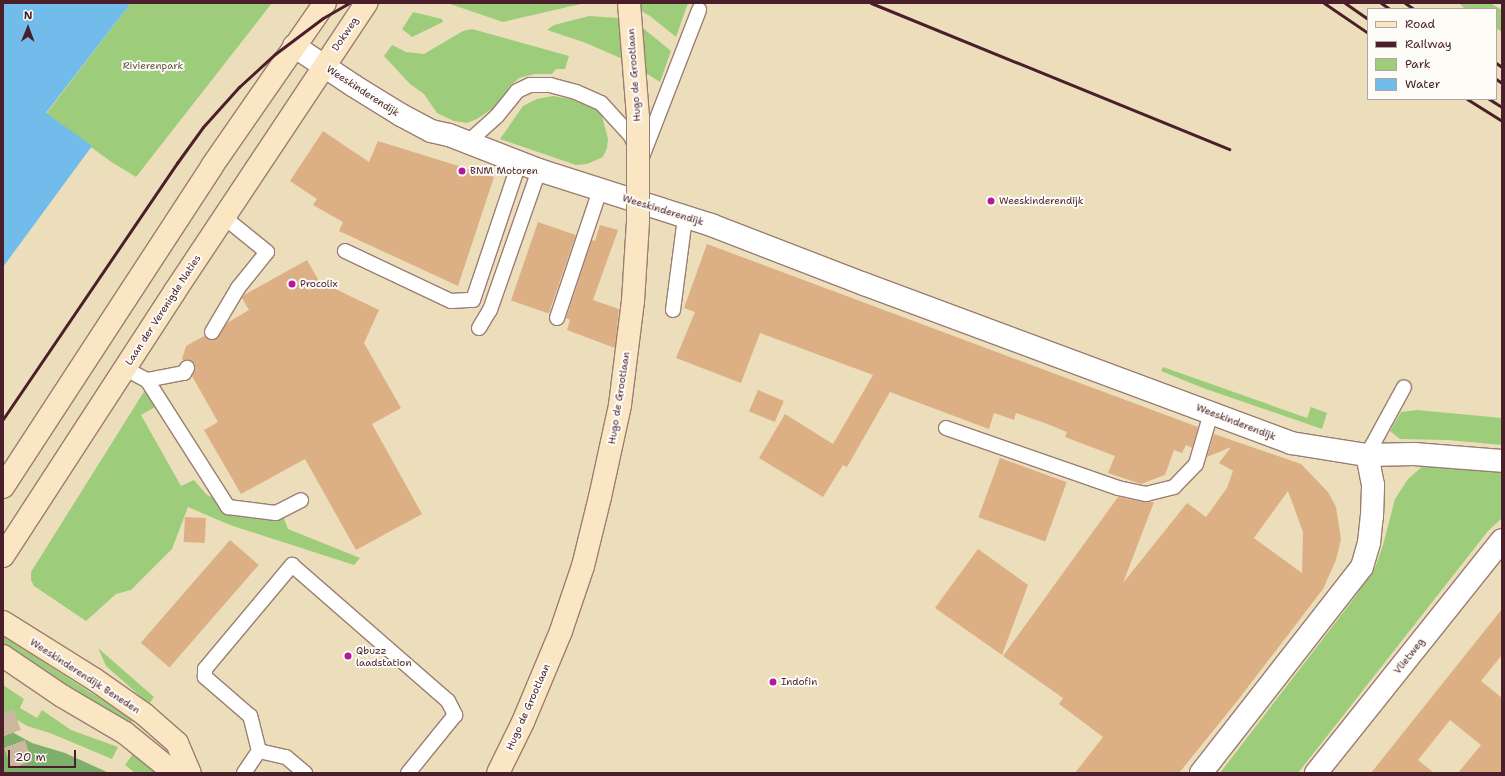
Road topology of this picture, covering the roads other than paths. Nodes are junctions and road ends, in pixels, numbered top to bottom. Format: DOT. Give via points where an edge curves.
graph roads {
  1 [pos="325,3"];
  2 [pos="366,3"];
  3 [pos="629,3"];
  4 [pos="699,10"];
  5 [pos="294,46"];
  6 [pos="324,66"];
  7 [pos="467,143"];
  8 [pos="641,160"];
  9 [pos="519,163"];
  10 [pos="539,170"];
  11 [pos="600,190"];
  12 [pos="625,198"];
  13 [pos="224,217"];
  14 [pos="685,217"];
  15 [pos="345,251"];
  16 [pos="673,310"];
  17 [pos="557,318"];
  18 [pos="479,328"];
  19 [pos="212,332"];
  20 [pos="124,368"];
  21 [pos="187,368"];
  22 [pos="147,380"];
  23 [pos="1404,387"];
  24 [pos="1212,413"];
  25 [pos="946,428"];
  26 [pos="1367,455"];
  27 [pos="1502,461"];
  28 [pos="3,487"];
  29 [pos="301,500"];
  30 [pos="1502,540"];
  31 [pos="3,556"];
  32 [pos="3,622"];
  33 [pos="3,656"];
  34 [pos="259,751"];
  35 [pos="178,773"];
  36 [pos="190,773"];
  37 [pos="244,773"];
  38 [pos="305,773"];
  39 [pos="408,773"];
  40 [pos="498,773"];
  41 [pos="1201,773"];
  42 [pos="1316,773"];
  1 -- 5 [label="main road"];
  2 -- 6 [label="main road, Dokweg"];
  3 -- 40 [label="main road, Hugo de Grootlaan, bridge" via="638,117 638,221 634,301 620,405 583,566 561,631 524,722"];
  4 -- 8 [label="lane"];
  5 -- 6 [label="street, Weeskinderendijk"];
  5 -- 28 [label="main road" via="212,166"];
  6 -- 7 [label="street, Weeskinderendijk" via="401,115 431,131"];
  6 -- 13 [label="main road, Laan der Verenigde Naties"];
  7 -- 8 [label="lane" via="497,116 517,91 530,85 550,85 576,92 600,103 631,136"];
  7 -- 9 [label="street, Weeskinderendijk"];
  8 -- 12 [label="lane"];
  9 -- 10 [label="street, Weeskinderendijk"];
  9 -- 15 [label="lane" via="473,300 451,301"];
  10 -- 11 [label="street, Weeskinderendijk"];
  10 -- 18 [label="lane" via="490,310"];
  11 -- 12 [label="street, Weeskinderendijk"];
  11 -- 17 [label="lane"];
  12 -- 14 [label="street, Weeskinderendijk"];
  13 -- 19 [label="lane" via="267,252 238,288"];
  13 -- 20 [label="main road, Laan der Verenigde Naties"];
  14 -- 16 [label="lane"];
  14 -- 24 [label="street, Weeskinderendijk"];
  20 -- 22 [label="lane"];
  20 -- 31 [label="main road, Laan der Verenigde Naties"];
  21 -- 22 [label="lane" via="184,373"];
  22 -- 29 [label="lane" via="228,507 276,512"];
  23 -- 26 [label="lane"];
  24 -- 25 [label="lane" via="1196,464 1174,487 1146,494 1118,488"];
  24 -- 26 [label="street, Weeskinderendijk" via="1291,443"];
  26 -- 27 [label="street, Weeskinderendijk" via="1414,454"];
  26 -- 41 [label="street" via="1373,485 1372,516 1369,543 1362,568"];
  30 -- 42 [label="street, Vlietweg"];
  32 -- 36 [label="main road, Weeskinderendijk Beneden" via="144,714 177,744"];
  33 -- 35 [label="main road" via="62,696 125,733"];
  34 -- 37 [label="lane"];
  34 -- 38 [label="lane" via="286,757"];
  34 -- 39 [label="lane" via="250,716 205,677 205,669 292,565 448,701 455,715"];
}
